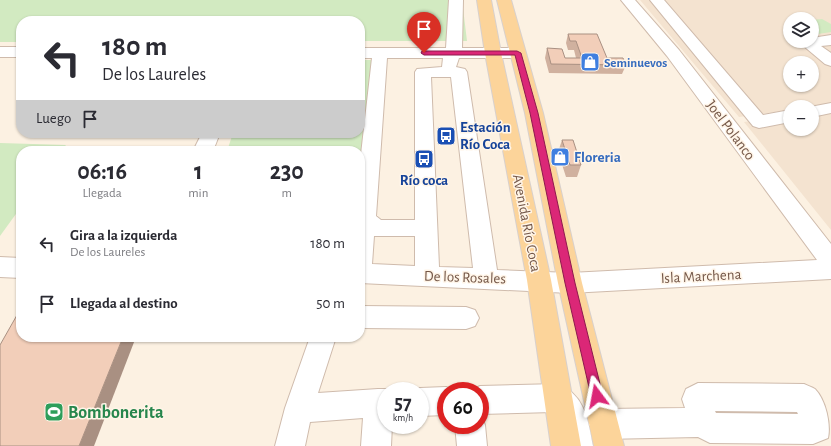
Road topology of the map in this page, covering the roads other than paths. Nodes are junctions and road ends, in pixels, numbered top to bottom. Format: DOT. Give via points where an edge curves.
graph roads {
  1 [pos="456,0"];
  2 [pos="484,0"];
  3 [pos="504,0"];
  4 [pos="628,0"];
  5 [pos="657,0"];
  6 [pos="831,40"];
  7 [pos="0,52"];
  8 [pos="16,52"];
  9 [pos="365,53"];
  10 [pos="380,53"];
  11 [pos="493,53"];
  12 [pos="517,53"];
  13 [pos="831,61"];
  14 [pos="450,62"];
  15 [pos="831,108"];
  16 [pos="819,111"];
  17 [pos="783,117"];
  18 [pos="365,219"];
  19 [pos="425,228"];
  20 [pos="831,261"];
  21 [pos="0,268"];
  22 [pos="16,268"];
  23 [pos="831,268"];
  24 [pos="365,272"];
  25 [pos="427,276"];
  26 [pos="486,278"];
  27 [pos="539,280"];
  28 [pos="570,283"];
  29 [pos="365,317"];
  30 [pos="466,318"];
  31 [pos="321,342"];
  32 [pos="558,398"];
  33 [pos="489,400"];
  34 [pos="377,403"];
  35 [pos="299,408"];
  36 [pos="704,422"];
  37 [pos="378,434"];
  38 [pos="471,434"];
  39 [pos="606,435"];
  40 [pos="290,446"];
  41 [pos="376,446"];
  42 [pos="472,446"];
  43 [pos="566,446"];
  44 [pos="578,446"];
  1 -- 14 [label="street" via="455,44"];
  2 -- 11 [label="main road, Avenida Río Coca"];
  3 -- 12 [label="main road, Avenida Río Coca"];
  4 -- 20 [label="street, Joel Polanco" via="673,53"];
  5 -- 17 [label="street" via="759,122"];
  6 -- 13 [label="street" via="808,43"];
  7 -- 8 [label="street"];
  9 -- 10 [label="street"];
  10 -- 14 [label="street"];
  10 -- 18 [label="street"];
  11 -- 12 [label="street"];
  11 -- 14 [label="street"];
  11 -- 27 [label="main road, Avenida Río Coca"];
  12 -- 28 [label="main road, Avenida Río Coca" via="534,113"];
  14 -- 19 [label="street" via="423,72"];
  14 -- 26 [label="street" via="459,72"];
  15 -- 16 [label="street"];
  18 -- 19 [label="street" via="377,228"];
  19 -- 25 [label="street"];
  21 -- 22 [label="street"];
  23 -- 28 [label="street, Isla Marchena"];
  24 -- 25 [label="street, De los Rosales"];
  25 -- 26 [label="street, De los Rosales"];
  26 -- 27 [label="street, De los Rosales"];
  27 -- 28 [label="street, De los Rosales"];
  27 -- 32 [label="main road, Avenida Río Coca"];
  28 -- 39 [label="main road, Avenida Río Coca"];
  29 -- 30 [label="street"];
  31 -- 35 [label="street"];
  32 -- 33 [label="street"];
  32 -- 43 [label="main road, Avenida Río Coca"];
  32 -- 44 [label="street" via="571,410"];
  34 -- 35 [label="street"];
  35 -- 40 [label="street"];
  36 -- 39 [label="street"];
  37 -- 41 [label="street"];
  38 -- 42 [label="street"];
}
